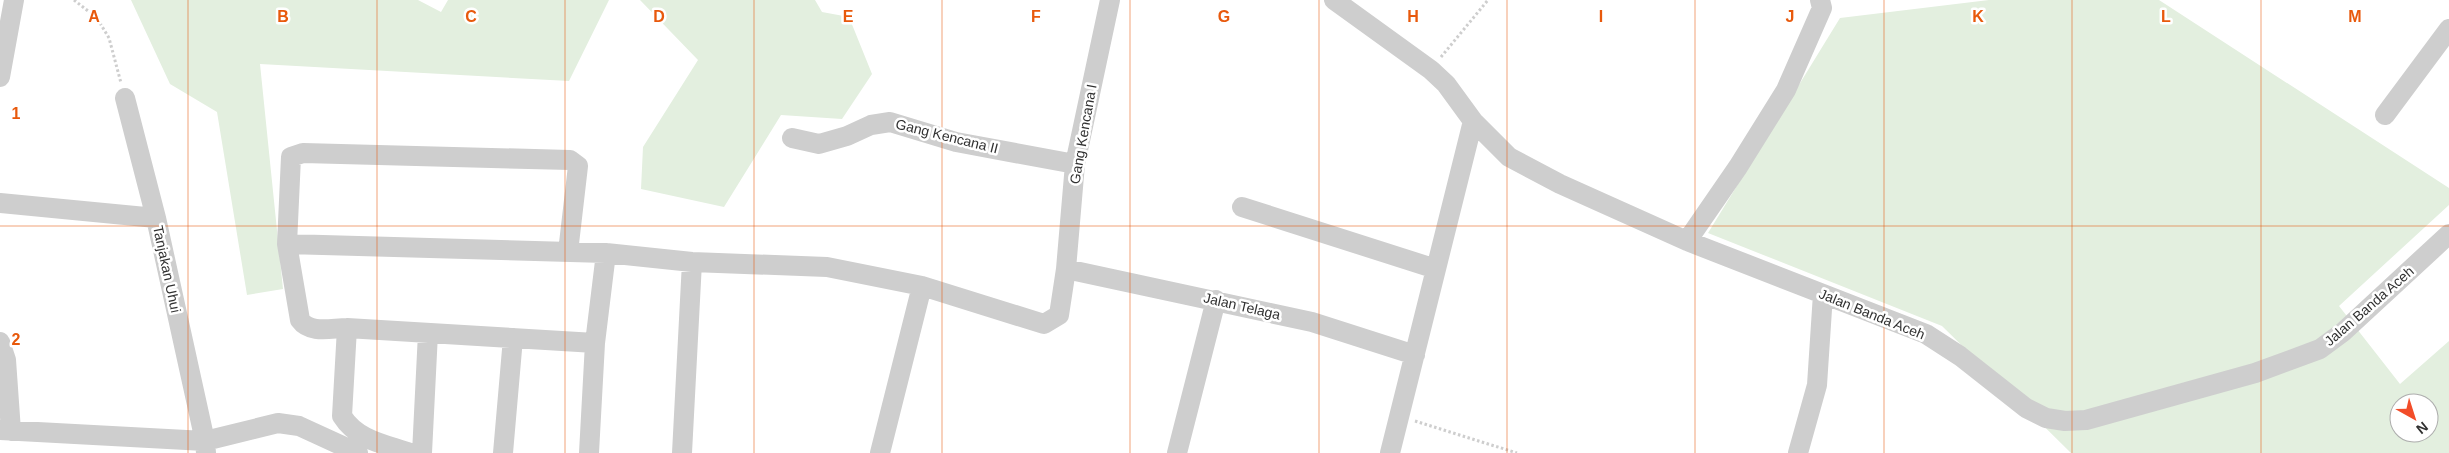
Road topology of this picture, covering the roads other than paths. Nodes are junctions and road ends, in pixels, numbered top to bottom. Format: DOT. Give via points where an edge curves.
graph roads {
  1 [pos="14,0"];
  2 [pos="1110,0"];
  3 [pos="1334,0"];
  4 [pos="1820,0"];
  5 [pos="5,26"];
  6 [pos="2449,29"];
  7 [pos="0,77"];
  8 [pos="125,98"];
  9 [pos="2386,115"];
  10 [pos="1474,122"];
  11 [pos="792,138"];
  12 [pos="1075,164"];
  13 [pos="0,203"];
  14 [pos="1242,207"];
  15 [pos="156,218"];
  16 [pos="2449,234"];
  17 [pos="1687,241"];
  18 [pos="287,244"];
  19 [pos="568,252"];
  20 [pos="606,253"];
  21 [pos="692,262"];
  22 [pos="1066,269"];
  23 [pos="1436,269"];
  24 [pos="922,286"];
  25 [pos="1823,294"];
  26 [pos="1216,300"];
  27 [pos="346,328"];
  28 [pos="428,333"];
  29 [pos="513,338"];
  30 [pos="0,342"];
  31 [pos="595,342"];
  32 [pos="1415,355"];
  33 [pos="5,431"];
  34 [pos="205,447"];
  35 [pos="358,453"];
  36 [pos="410,453"];
  37 [pos="422,453"];
  38 [pos="503,453"];
  39 [pos="589,453"];
  40 [pos="682,453"];
  41 [pos="880,453"];
  42 [pos="1177,453"];
  43 [pos="1390,453"];
  44 [pos="1798,453"];
  1 -- 5 [label="street"];
  2 -- 12 [label="street, Gang Kencana I"];
  3 -- 10 [label="street, Jalan Banda Aceh" via="1430,70 1446,84"];
  4 -- 17 [label="street" via="1822,8 1786,90"];
  5 -- 7 [label="street"];
  6 -- 9 [label="street"];
  8 -- 15 [label="street, Tanjakan Uhui"];
  10 -- 17 [label="street, Jalan Banda Aceh" via="1509,157 1560,184"];
  10 -- 23 [label="street"];
  11 -- 12 [label="street, Gang Kencana II" via="820,144 870,125 890,122 956,142"];
  12 -- 22 [label="street, Gang Kencana I"];
  13 -- 15 [label="street"];
  14 -- 23 [label="street"];
  15 -- 34 [label="street, Tanjakan Uhui"];
  16 -- 25 [label="street, Jalan Banda Aceh" via="2343,332 2320,348 2255,373 2086,420 2046,418 2026,408 1960,356 1926,334"];
  17 -- 25 [label="street, Jalan Banda Aceh"];
  18 -- 19 [label="street"];
  18 -- 19 [label="street" via="291,157 303,152 570,160 578,166"];
  18 -- 27 [label="street" via="300,320 304,327"];
  19 -- 20 [label="street"];
  20 -- 21 [label="street"];
  20 -- 31 [label="street"];
  21 -- 24 [label="street" via="827,267"];
  21 -- 40 [label="street"];
  22 -- 24 [label="street, Gang Kencana I" via="1059,315 1044,324"];
  22 -- 26 [label="street, Jalan Telaga"];
  23 -- 32 [label="street"];
  24 -- 41 [label="street"];
  25 -- 44 [label="street" via="1817,385"];
  26 -- 32 [label="street, Jalan Telaga" via="1312,322"];
  26 -- 42 [label="street"];
  27 -- 28 [label="street"];
  27 -- 36 [label="street" via="342,416 360,436"];
  28 -- 29 [label="street"];
  28 -- 37 [label="street"];
  29 -- 31 [label="street"];
  29 -- 38 [label="street"];
  30 -- 33 [label="street" via="6,360"];
  31 -- 39 [label="street"];
  32 -- 43 [label="street"];
  33 -- 34 [label="street"];
  34 -- 35 [label="street" via="278,423 299,426"];
}
